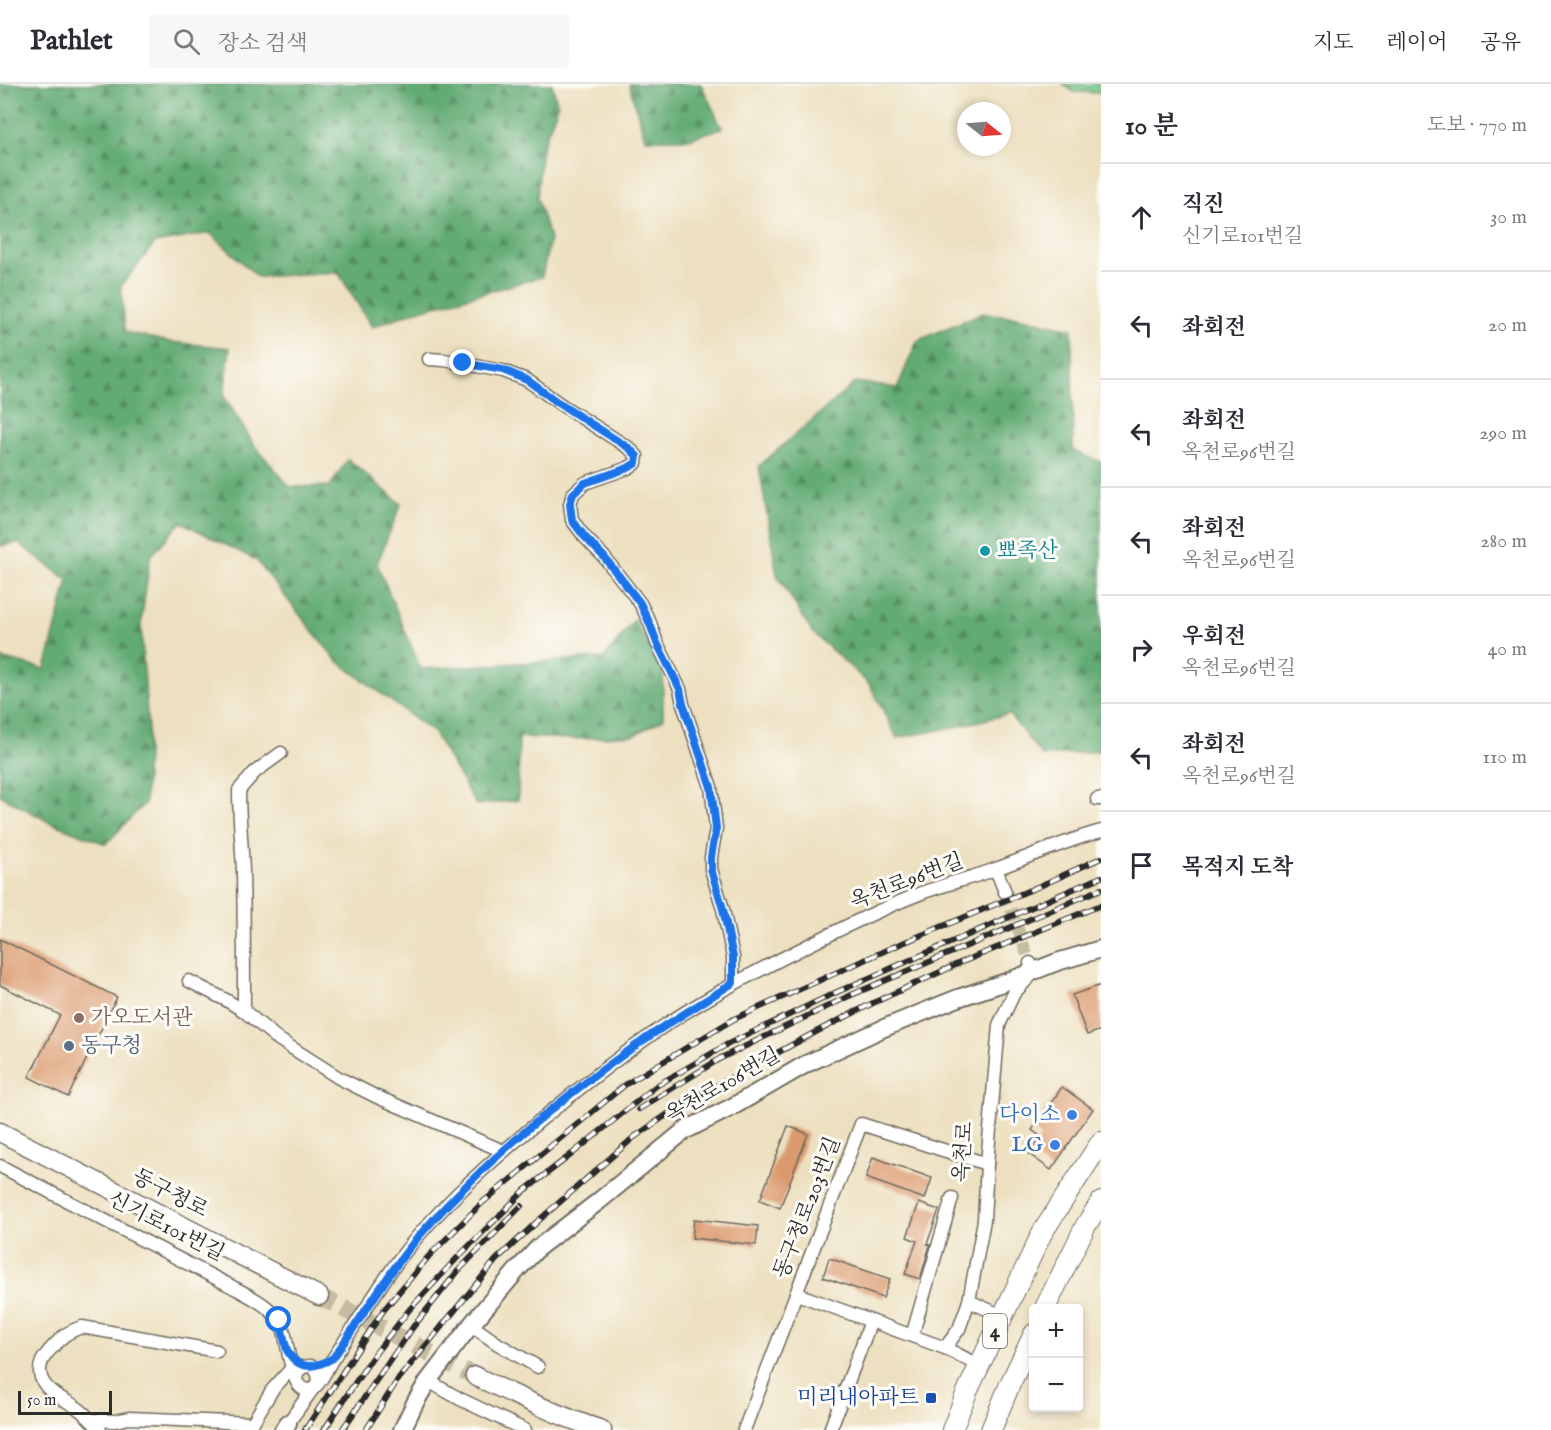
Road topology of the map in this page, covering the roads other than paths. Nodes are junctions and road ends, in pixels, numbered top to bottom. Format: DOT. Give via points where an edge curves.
graph roads {
  1 [pos="429,359"];
  2 [pos="281,753"];
  3 [pos="1101,831"];
  4 [pos="996,869"];
  5 [pos="1005,892"];
  6 [pos="1101,949"];
  7 [pos="1032,967"];
  8 [pos="189,981"];
  9 [pos="733,983"];
  10 [pos="244,1011"];
  11 [pos="0,1132"];
  12 [pos="1101,1142"];
  13 [pos="503,1151"];
  14 [pos="987,1164"];
  15 [pos="0,1166"];
  16 [pos="952,1198"];
  17 [pos="1101,1202"];
  18 [pos="797,1294"];
  19 [pos="318,1296"];
  20 [pos="969,1301"];
  21 [pos="1047,1304"];
  22 [pos="1002,1316"];
  23 [pos="871,1322"];
  24 [pos="471,1325"];
  25 [pos="912,1336"];
  26 [pos="1029,1344"];
  27 [pos="945,1348"];
  28 [pos="217,1351"];
  29 [pos="288,1351"];
  30 [pos="333,1358"];
  31 [pos="980,1365"];
  32 [pos="308,1366"];
  33 [pos="538,1366"];
  34 [pos="476,1376"];
  35 [pos="295,1378"];
  36 [pos="428,1381"];
  37 [pos="317,1384"];
  38 [pos="95,1425"];
  39 [pos="250,1426"];
  40 [pos="285,1426"];
  41 [pos="402,1430"];
  42 [pos="525,1430"];
  43 [pos="602,1430"];
  44 [pos="744,1430"];
  45 [pos="830,1430"];
  46 [pos="952,1430"];
  47 [pos="991,1430"];
  1 -- 9 [label="street" via="503,370 527,380 637,456 636,463 628,468 585,483 573,494 572,520 640,603 680,689 711,787 716,828 711,869 733,957"];
  2 -- 10 [label="street" via="239,790"];
  3 -- 4 [label="street, 옥천로96번길"];
  4 -- 5 [label="street"];
  4 -- 9 [label="street, 옥천로96번길" via="915,896"];
  6 -- 7 [label="street, 옥천로106번길"];
  7 -- 14 [label="street, 옥천로" via="999,1025"];
  7 -- 24 [label="street, 옥천로106번길" via="806,1064 684,1131 539,1247"];
  8 -- 10 [label="street"];
  9 -- 13 [label="street, 옥천로96번길" via="643,1040"];
  10 -- 13 [label="street" via="339,1078"];
  11 -- 19 [label="main road, 동구청로"];
  12 -- 22 [label="main road, 4" via="1041,1233"];
  13 -- 30 [label="street, 옥천로96번길" via="399,1260"];
  14 -- 18 [label="street, 동구청로203번길" via="861,1124"];
  14 -- 20 [label="street, 옥천로" via="984,1220"];
  15 -- 29 [label="street, 신기로101번길" via="263,1305 279,1320"];
  16 -- 25 [label="street"];
  17 -- 21 [label="main road"];
  18 -- 23 [label="street"];
  18 -- 44 [label="street, 동구청로203번길"];
  20 -- 22 [label="street"];
  20 -- 27 [label="street, 옥천로" via="959,1329"];
  22 -- 31 [label="main road, 4"];
  23 -- 25 [label="street"];
  23 -- 45 [label="street"];
  24 -- 33 [label="street"];
  24 -- 36 [label="street, 옥천로106번길"];
  25 -- 27 [label="street"];
  26 -- 47 [label="main road, 4"];
  27 -- 31 [label="street"];
  28 -- 38 [label="street" via="82,1327 67,1332 42,1359 42,1381"];
  29 -- 32 [label="street" via="300,1364"];
  29 -- 35 [label="street, 신기로101번길"];
  30 -- 32 [label="street"];
  30 -- 37 [label="street, 옥천로96번길"];
  31 -- 46 [label="main road, 4"];
  32 -- 35 [label="street" via="297,1371"];
  32 -- 37 [label="street" via="318,1373"];
  34 -- 43 [label="main road"];
  35 -- 37 [label="street" via="306,1390"];
  35 -- 39 [label="street" via="272,1390"];
  35 -- 40 [label="street" via="297,1399"];
  36 -- 41 [label="street, 옥천로106번길"];
  36 -- 42 [label="street"];
  37 -- 40 [label="street, 옥천로96번길"];
  38 -- 39 [label="street" via="129,1418"];
}
